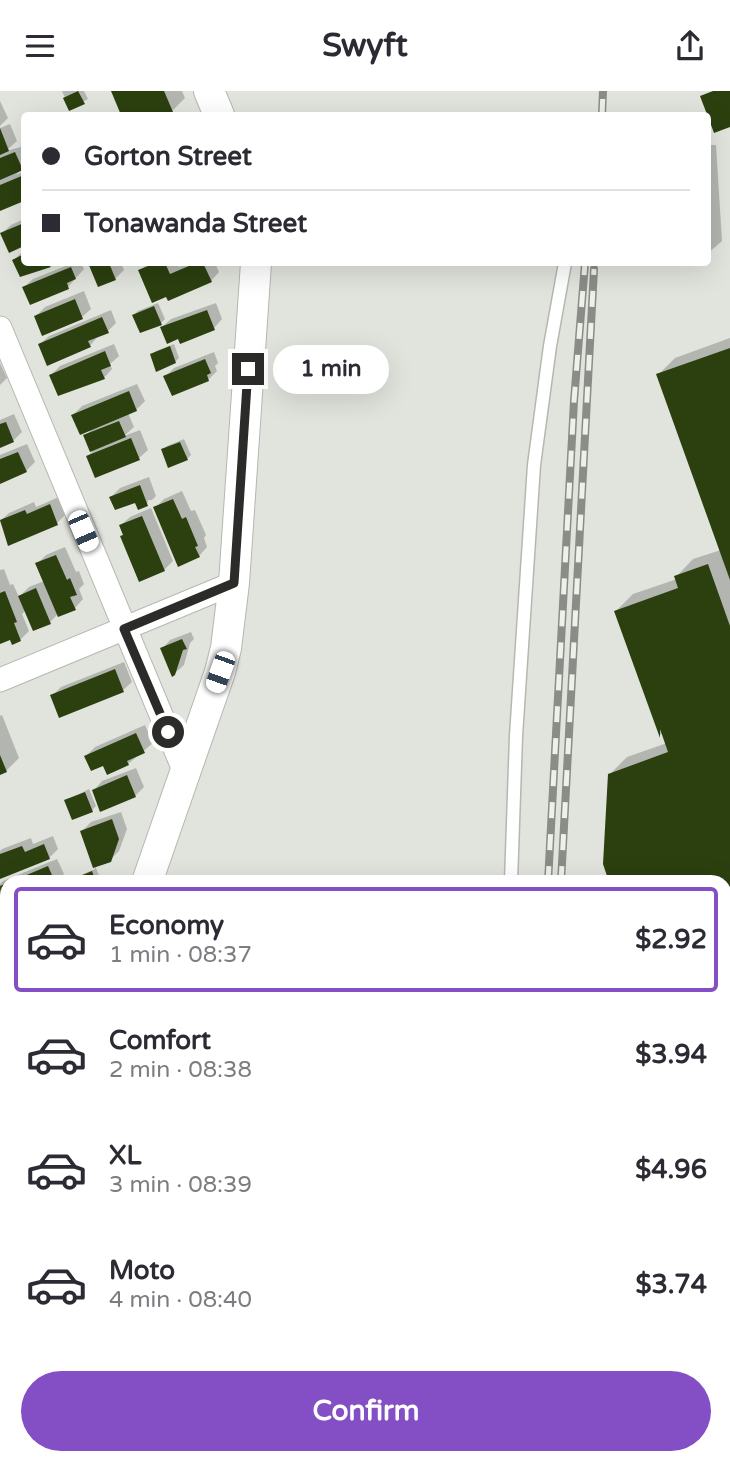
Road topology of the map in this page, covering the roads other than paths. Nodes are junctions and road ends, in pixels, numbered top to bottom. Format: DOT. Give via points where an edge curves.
graph roads {
  1 [pos="209,91"];
  2 [pos="218,112"];
  3 [pos="256,266"];
  4 [pos="564,266"];
  5 [pos="0,328"];
  6 [pos="234,583"];
  7 [pos="124,629"];
  8 [pos="0,680"];
  9 [pos="184,770"];
  10 [pos="149,875"];
  11 [pos="511,875"];
  1 -- 2 [label="street"];
  3 -- 6 [label="street"];
  4 -- 11 [label="lane" via="534,465"];
  5 -- 7 [label="street"];
  6 -- 7 [label="street"];
  6 -- 9 [label="street" via="220,672"];
  7 -- 8 [label="street"];
  7 -- 9 [label="street"];
  9 -- 10 [label="street"];
}
